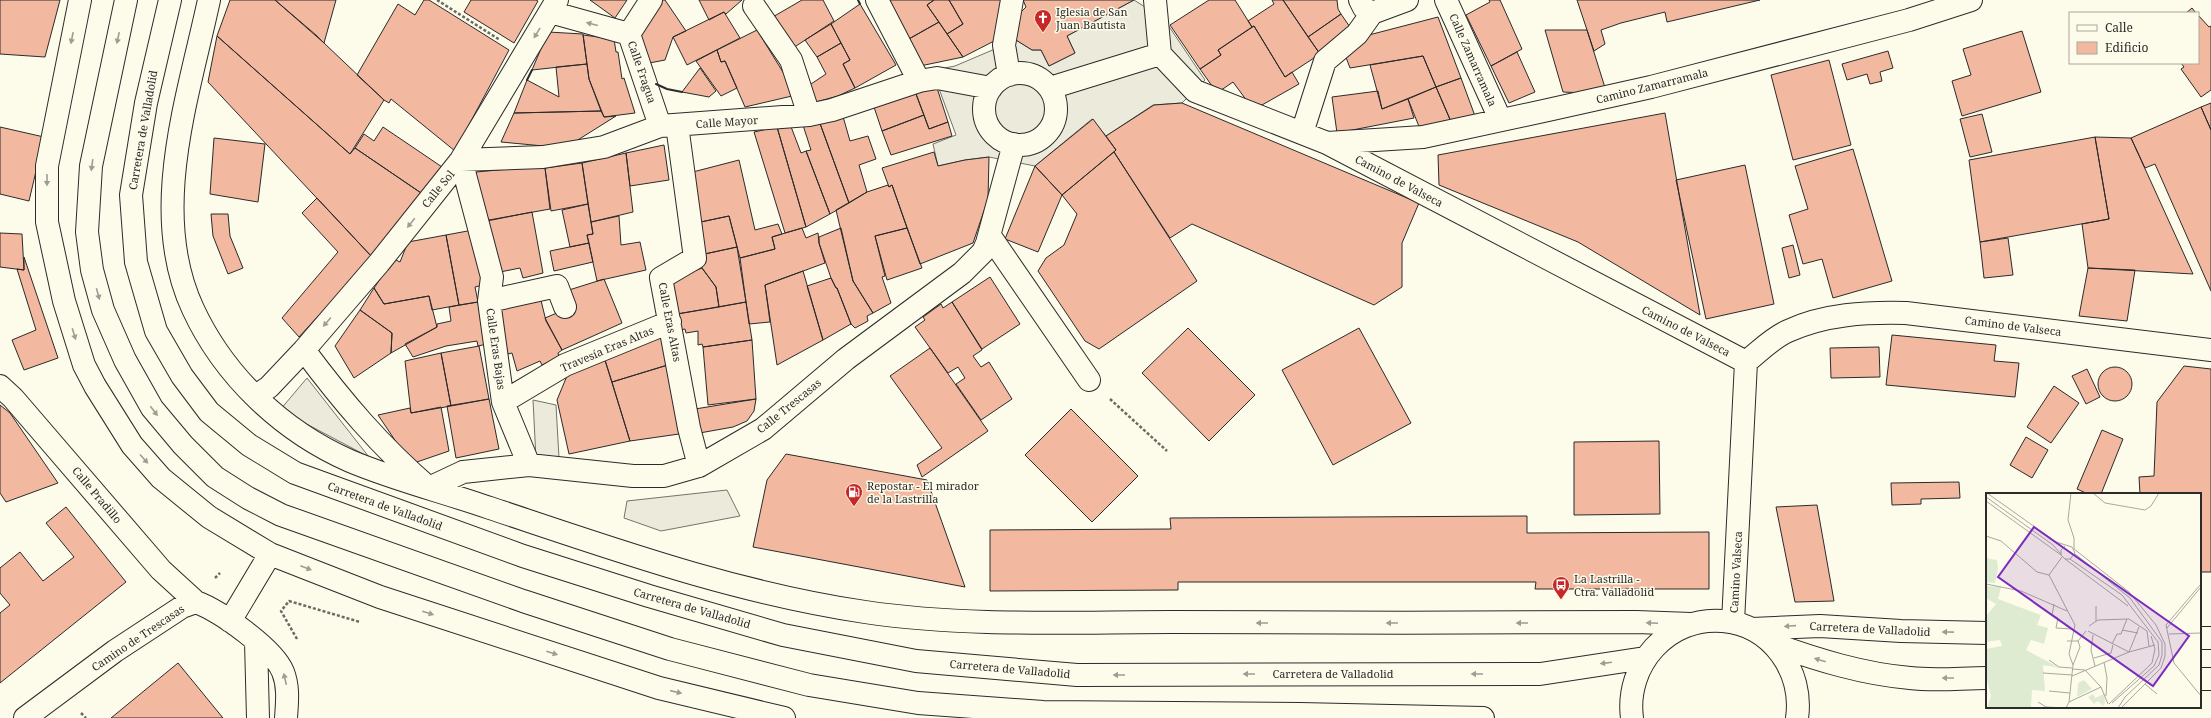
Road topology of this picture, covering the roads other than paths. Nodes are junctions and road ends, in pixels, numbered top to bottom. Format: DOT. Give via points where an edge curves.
graph roads {
  1 [pos="80,0"];
  2 [pos="126,0"];
  3 [pos="170,0"];
  4 [pos="209,0"];
  5 [pos="651,0"];
  6 [pos="877,0"];
  7 [pos="1012,0"];
  8 [pos="1156,0"];
  9 [pos="1407,0"];
  10 [pos="1446,0"];
  11 [pos="1971,0"];
  12 [pos="553,6"];
  13 [pos="754,6"];
  14 [pos="1366,6"];
  15 [pos="629,34"];
  16 [pos="1160,54"];
  17 [pos="1009,75"];
  18 [pos="919,81"];
  19 [pos="991,88"];
  20 [pos="1050,88"];
  21 [pos="809,115"];
  22 [pos="1500,119"];
  23 [pos="668,125"];
  24 [pos="1302,133"];
  25 [pos="1327,143"];
  26 [pos="1014,144"];
  27 [pos="461,160"];
  28 [pos="990,236"];
  29 [pos="489,301"];
  30 [pos="565,307"];
  31 [pos="670,322"];
  32 [pos="304,350"];
  33 [pos="2211,350"];
  34 [pos="1746,362"];
  35 [pos="1089,380"];
  36 [pos="0,386"];
  37 [pos="256,396"];
  38 [pos="503,402"];
  39 [pos="529,465"];
  40 [pos="699,466"];
  41 [pos="429,488"];
  42 [pos="270,554"];
  43 [pos="196,602"];
  44 [pos="230,621"];
  45 [pos="1691,624"];
  46 [pos="1743,626"];
  47 [pos="1986,633"];
  48 [pos="256,642"];
  49 [pos="1773,644"];
  50 [pos="1644,658"];
  51 [pos="1986,678"];
  52 [pos="25,718"];
  53 [pos="258,718"];
  54 [pos="286,718"];
  55 [pos="784,718"];
  56 [pos="1483,718"];
  57 [pos="1632,718"];
  58 [pos="1797,718"];
  1 -- 42 [label="main road, one-way" via="47,166 47,222 64,301 84,365 132,445 161,478 209,517"];
  2 -- 56 [label="main road, one-way" via="91,166 87,232 92,270 103,310 125,360 152,408 183,445 215,477 248,498 281,515 523,601 670,649 809,685 918,702 1043,712"];
  50 -- 3 [label="main road, Carretera de Valladolid, one-way" via="1540,674 1077,675 916,661 783,635 649,596 523,556 295,473 249,445 209,412 182,376 156,331 136,262 131,195 146,103"];
  4 -- 37 [label="main road" via="176,150 171,212 173,235 179,274 192,308 210,341 231,371"];
  5 -- 15 [label="main road, Calle Fragua"];
  6 -- 18 [label="main road"];
  7 -- 17 [label="main road" via="1004,45"];
  8 -- 16 [label="main road"];
  9 -- 14 [label="main road"];
  10 -- 22 [label="main road, Calle Zamarramala"];
  11 -- 22 [label="main road, Camino Zamarramala" via="1909,20 1651,87"];
  15 -- 12 [label="main road, Calle Sol, one-way"];
  12 -- 27 [label="main road, Calle Sol, one-way"];
  13 -- 21 [label="main road" via="791,60"];
  14 -- 24 [label="main road" via="1357,34 1325,61"];
  15 -- 23 [label="main road, Calle Fragua"];
  16 -- 20 [label="main road"];
  16 -- 24 [label="main road, Camino de Valseca" via="1194,91"];
  17 -- 19 [label="main road"];
  17 -- 20 [label="main road" via="1032,75"];
  18 -- 19 [label="main road, Calle Mayor" via="937,78"];
  18 -- 21 [label="main road, Calle Mayor" via="832,110"];
  19 -- 26 [label="main road" via="984,110 987,122 993,132"];
  20 -- 26 [label="main road" via="1056,105 1054,123 1047,133 1037,140 1026,144"];
  21 -- 23 [label="main road, Calle Mayor"];
  22 -- 25 [label="main road, Camino Zamarramala" via="1423,137"];
  23 -- 27 [label="main road, Calle Mayor" via="604,147 543,157"];
  23 -- 31 [label="main road, Calle Eras Altas" via="695,258 661,278"];
  24 -- 25 [label="main road, Camino de Valseca"];
  25 -- 34 [label="main road, Camino de Valseca"];
  26 -- 28 [label="main road, Calle Trescasas"];
  27 -- 29 [label="main road, Calle Eras Bajas" via="492,277"];
  27 -- 32 [label="main road, Calle Sol, one-way" via="379,263"];
  28 -- 35 [label="main road"];
  28 -- 40 [label="main road, Calle Trescasas" via="983,252 962,273 846,359 763,429"];
  29 -- 30 [label="main road" via="557,286"];
  29 -- 38 [label="main road, Calle Eras Bajas"];
  31 -- 38 [label="main road, Travesía Eras Altas" via="565,365"];
  31 -- 40 [label="main road, Calle Eras Altas" via="689,428"];
  32 -- 37 [label="main road, Calle Sol" via="269,387"];
  32 -- 41 [label="main road" via="379,443"];
  33 -- 34 [label="main road, Camino de Valseca" via="1882,312 1854,313 1788,331 1771,341"];
  34 -- 46 [label="main road, Camino Valseca" via="1738,522"];
  36 -- 43 [label="main road, Calle Pradillo" via="162,570"];
  37 -- 41 [label="main road" via="276,417 303,436 347,460"];
  38 -- 39 [label="main road, Calle Eras Bajas"];
  39 -- 40 [label="main road, Calle Trescasas" via="648,477 675,474"];
  39 -- 41 [label="main road, Calle Trescasas" via="463,472"];
  45 -- 41 [label="main road, one-way" via="1053,622 956,620 873,613 744,588 647,561"];
  42 -- 44 [label="main road"];
  42 -- 55 [label="main road, one-way" via="380,597 659,688"];
  43 -- 44 [label="main road, Camino de Trescasas"];
  43 -- 52 [label="main road, Camino de Trescasas" via="182,608 115,651"];
  44 -- 48 [label="main road, Camino de Trescasas"];
  45 -- 46 [label="main road, Carretera de Valladolid" via="1712,620"];
  45 -- 50 [label="main road" via="1664,638"];
  47 -- 46 [label="main road, Carretera de Valladolid, one-way" via="1820,626"];
  46 -- 49 [label="main road"];
  48 -- 53 [label="main road"];
  54 -- 48 [label="main road, Camino de Trescasas, one-way" via="287,691 284,674 274,658"];
  51 -- 49 [label="main road, one-way" via="1912,678 1883,675 1822,661"];
  49 -- 58 [label="main road" via="1788,663 1796,684"];
  50 -- 57 [label="main road" via="1634,683"];
}
